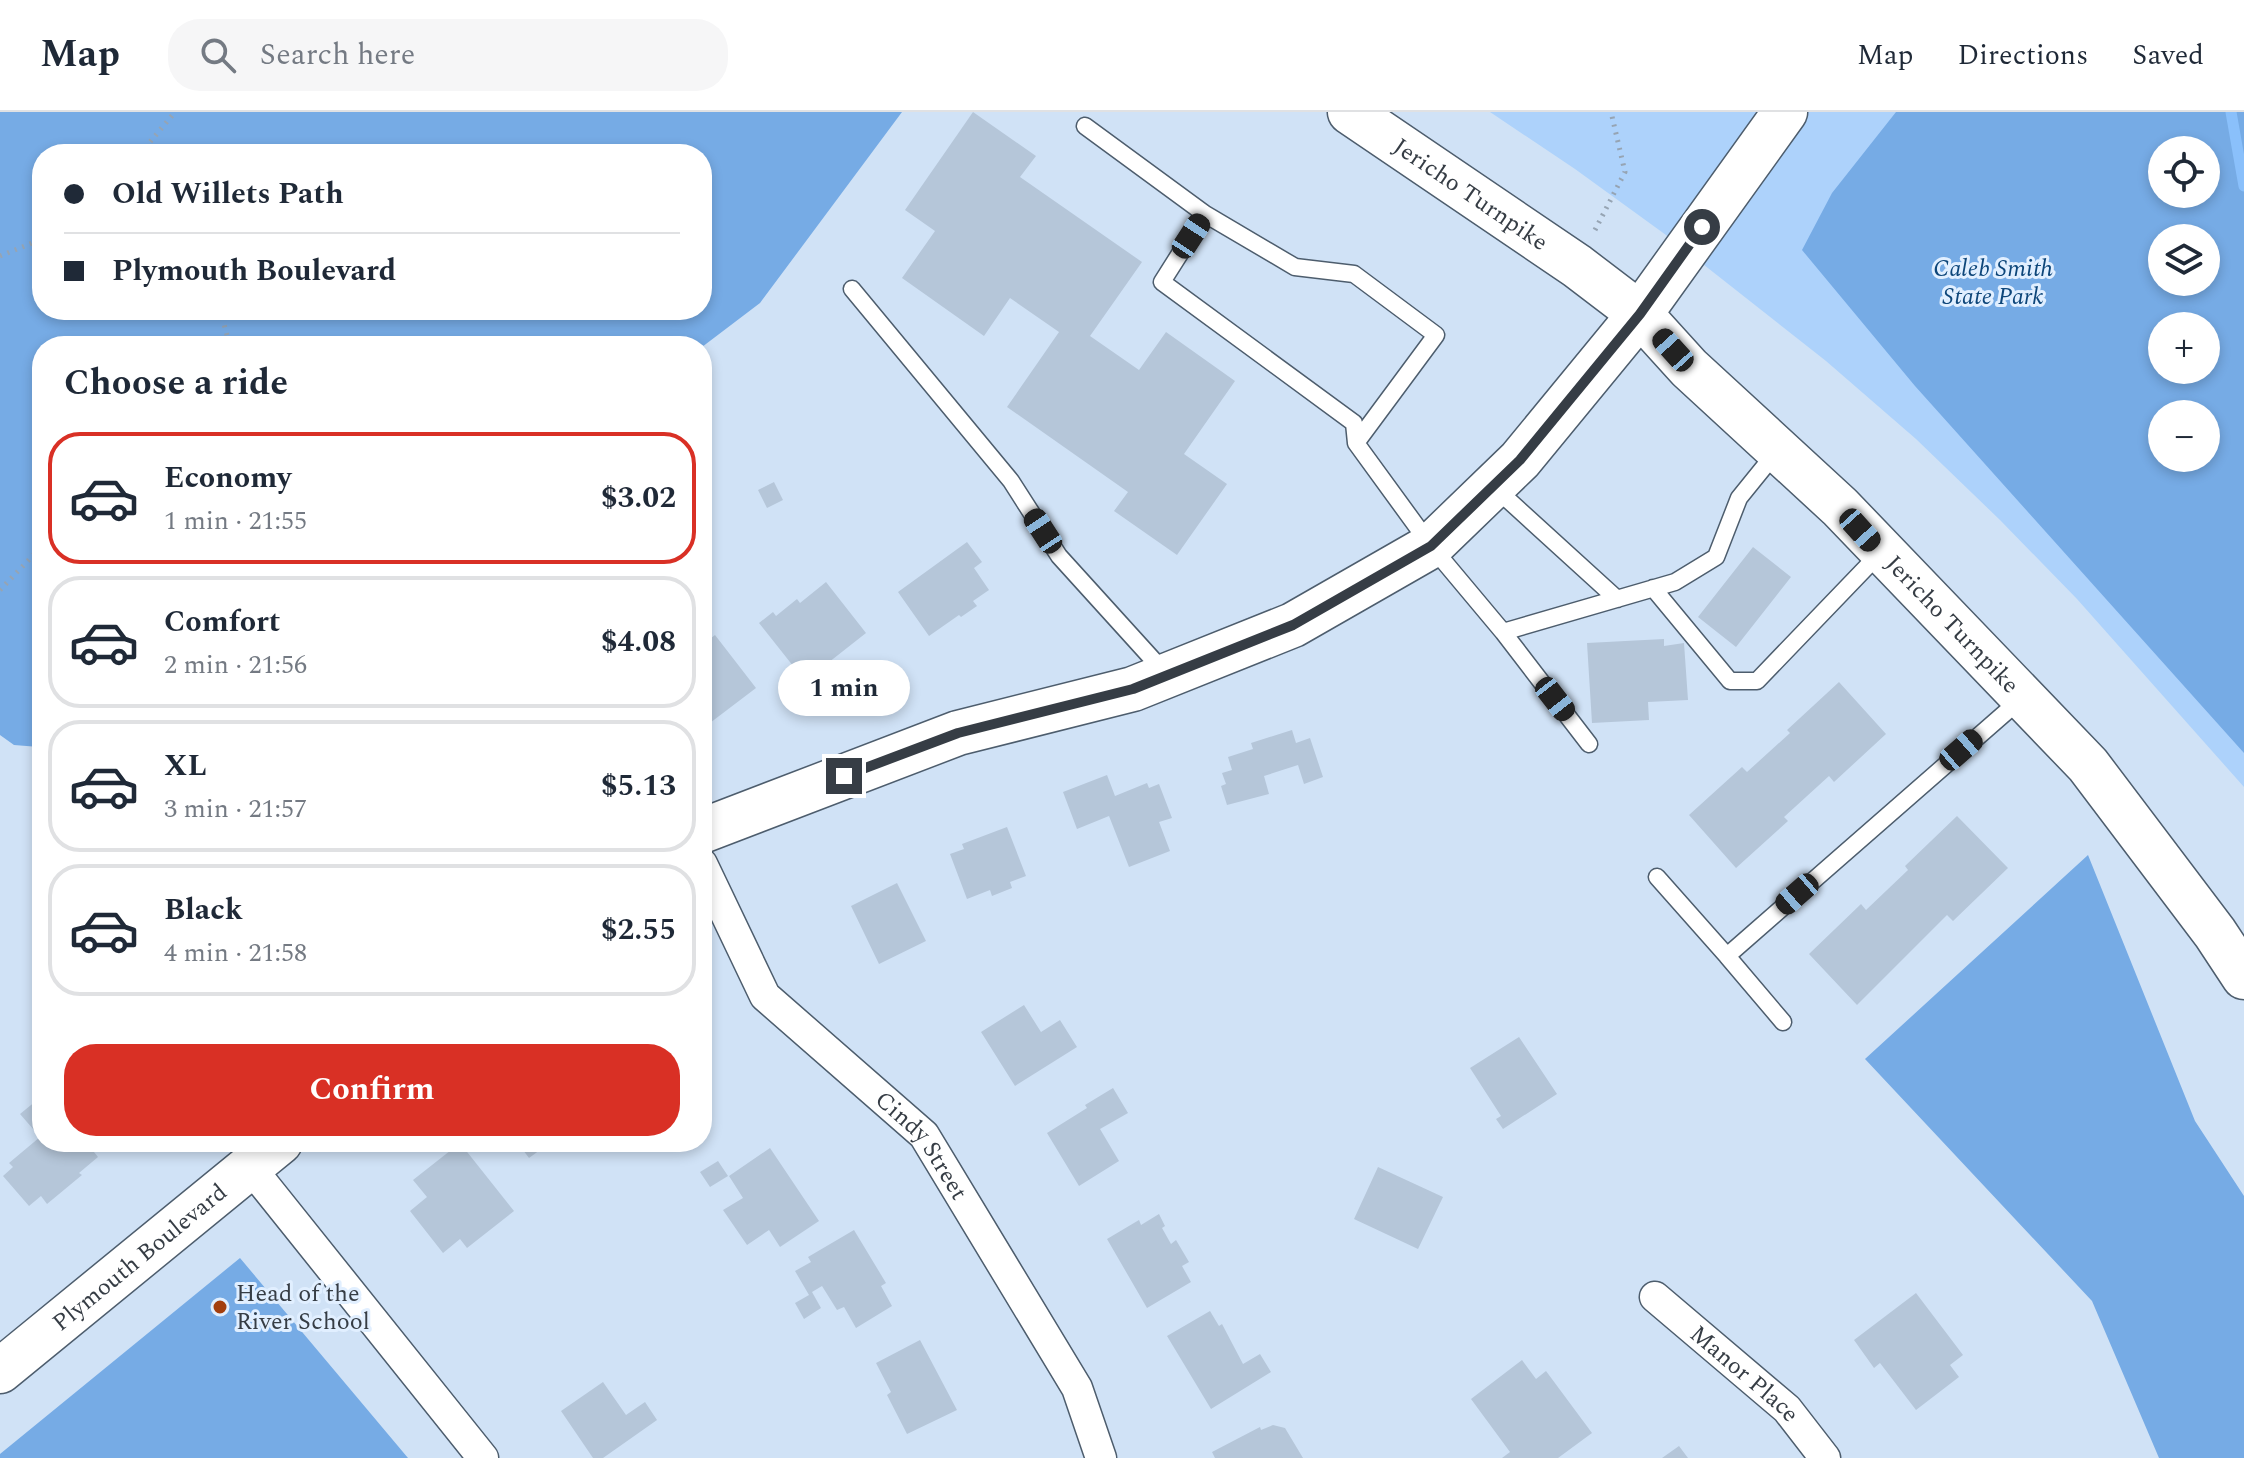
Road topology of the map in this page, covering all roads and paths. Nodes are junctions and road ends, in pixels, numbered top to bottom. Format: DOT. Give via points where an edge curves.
graph roads {
  1 [pos="175,112"];
  2 [pos="1350,112"];
  3 [pos="1611,112"];
  4 [pos="1785,112"];
  5 [pos="1085,126"];
  6 [pos="148,144"];
  7 [pos="1205,214"];
  8 [pos="32,243"];
  9 [pos="0,256"];
  10 [pos="1577,266"];
  11 [pos="852,289"];
  12 [pos="1640,314"];
  13 [pos="1356,443"];
  14 [pos="1779,448"];
  15 [pos="1493,486"];
  16 [pos="1431,546"];
  17 [pos="1881,552"];
  18 [pos="32,556"];
  19 [pos="1653,588"];
  20 [pos="0,590"];
  21 [pos="1617,599"];
  22 [pos="1503,632"];
  23 [pos="1167,675"];
  24 [pos="2022,697"];
  25 [pos="1589,744"];
  26 [pos="712,827"];
  27 [pos="1657,877"];
  28 [pos="712,885"];
  29 [pos="1727,956"];
  30 [pos="2244,977"];
  31 [pos="1783,1022"];
  32 [pos="265,1155"];
  33 [pos="1655,1297"];
  34 [pos="0,1371"];
  35 [pos="483,1458"];
  36 [pos="1101,1458"];
  37 [pos="1825,1458"];
  1 -- 6 [label="path"];
  2 -- 10 [label="main road, Jericho Turnpike"];
  3 -- 10 [label="path" via="1625,172"];
  4 -- 12 [label="main road"];
  5 -- 7 [label="lane"];
  7 -- 13 [label="lane" via="1162,282 1354,423"];
  7 -- 13 [label="lane" via="1295,267 1354,274 1436,335"];
  8 -- 9 [label="path"];
  10 -- 12 [label="main road, Jericho Turnpike"];
  11 -- 23 [label="lane" via="1011,481 1059,556"];
  12 -- 14 [label="main road, Jericho Turnpike" via="1689,368"];
  12 -- 15 [label="main road"];
  13 -- 16 [label="lane"];
  14 -- 17 [label="main road, Jericho Turnpike"];
  14 -- 19 [label="lane" via="1739,498 1716,557 1675,582"];
  15 -- 16 [label="main road"];
  15 -- 21 [label="lane"];
  16 -- 22 [label="lane"];
  16 -- 23 [label="main road" via="1293,625"];
  17 -- 19 [label="lane" via="1757,681 1730,681"];
  17 -- 24 [label="main road, Jericho Turnpike"];
  18 -- 20 [label="path"];
  19 -- 21 [label="lane"];
  21 -- 22 [label="lane"];
  22 -- 25 [label="lane"];
  23 -- 26 [label="main road" via="1133,689 958,733"];
  24 -- 29 [label="lane"];
  24 -- 30 [label="main road, Jericho Turnpike" via="2088,765"];
  27 -- 29 [label="lane"];
  28 -- 36 [label="street, Cindy Street" via="765,996 924,1135 1077,1388"];
  29 -- 31 [label="lane"];
  32 -- 34 [label="main road, Plymouth Boulevard"];
  32 -- 35 [label="street"];
  33 -- 37 [label="street, Manor Place" via="1787,1409"];
}
